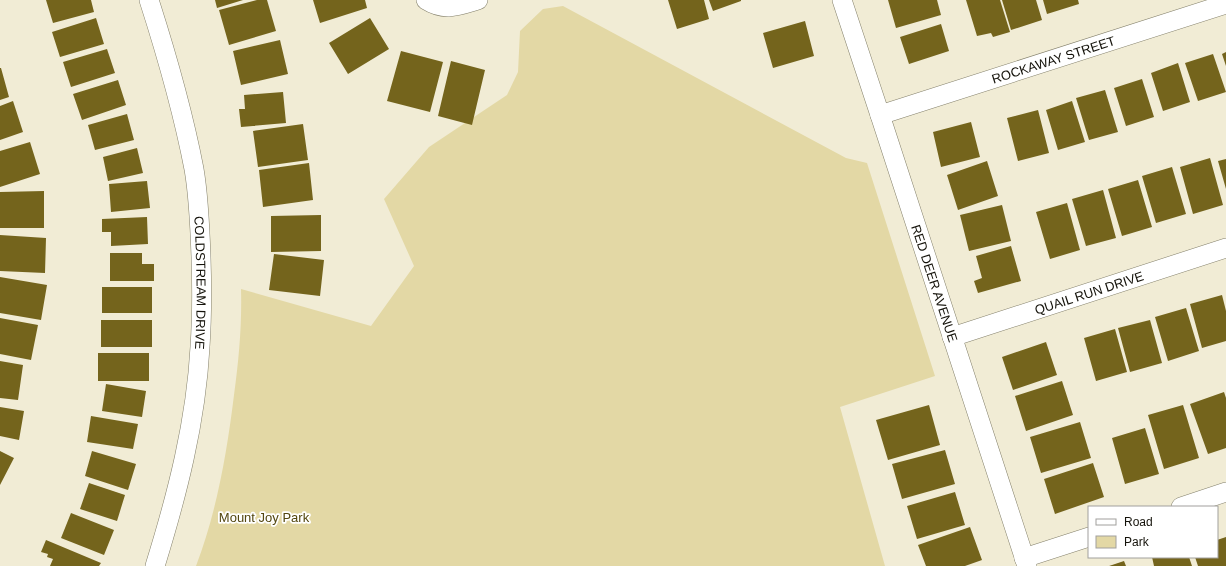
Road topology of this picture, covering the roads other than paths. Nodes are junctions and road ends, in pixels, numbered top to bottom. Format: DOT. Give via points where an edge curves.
graph roads {
  1 [pos="149,0"];
  2 [pos="426,0"];
  3 [pos="478,0"];
  4 [pos="842,0"];
  5 [pos="1226,4"];
  6 [pos="880,115"];
  7 [pos="1226,248"];
  8 [pos="952,337"];
  9 [pos="1226,492"];
  10 [pos="1184,506"];
  11 [pos="1088,537"];
  12 [pos="1026,562"];
  13 [pos="155,566"];
  1 -- 13 [label="street, COLDSTREAM DRIVE" via="169,62 194,171 202,288 200,348 193,407 182,472"];
  2 -- 3 [label="street" via="442,8"];
  4 -- 6 [label="street, RED DEER AVENUE"];
  5 -- 6 [label="street, ROCKAWAY STREET"];
  6 -- 8 [label="street, RED DEER AVENUE"];
  7 -- 8 [label="street, QUAIL RUN DRIVE"];
  8 -- 12 [label="street, RED DEER AVENUE"];
  9 -- 10 [label="street"];
  11 -- 12 [label="street"];
}
